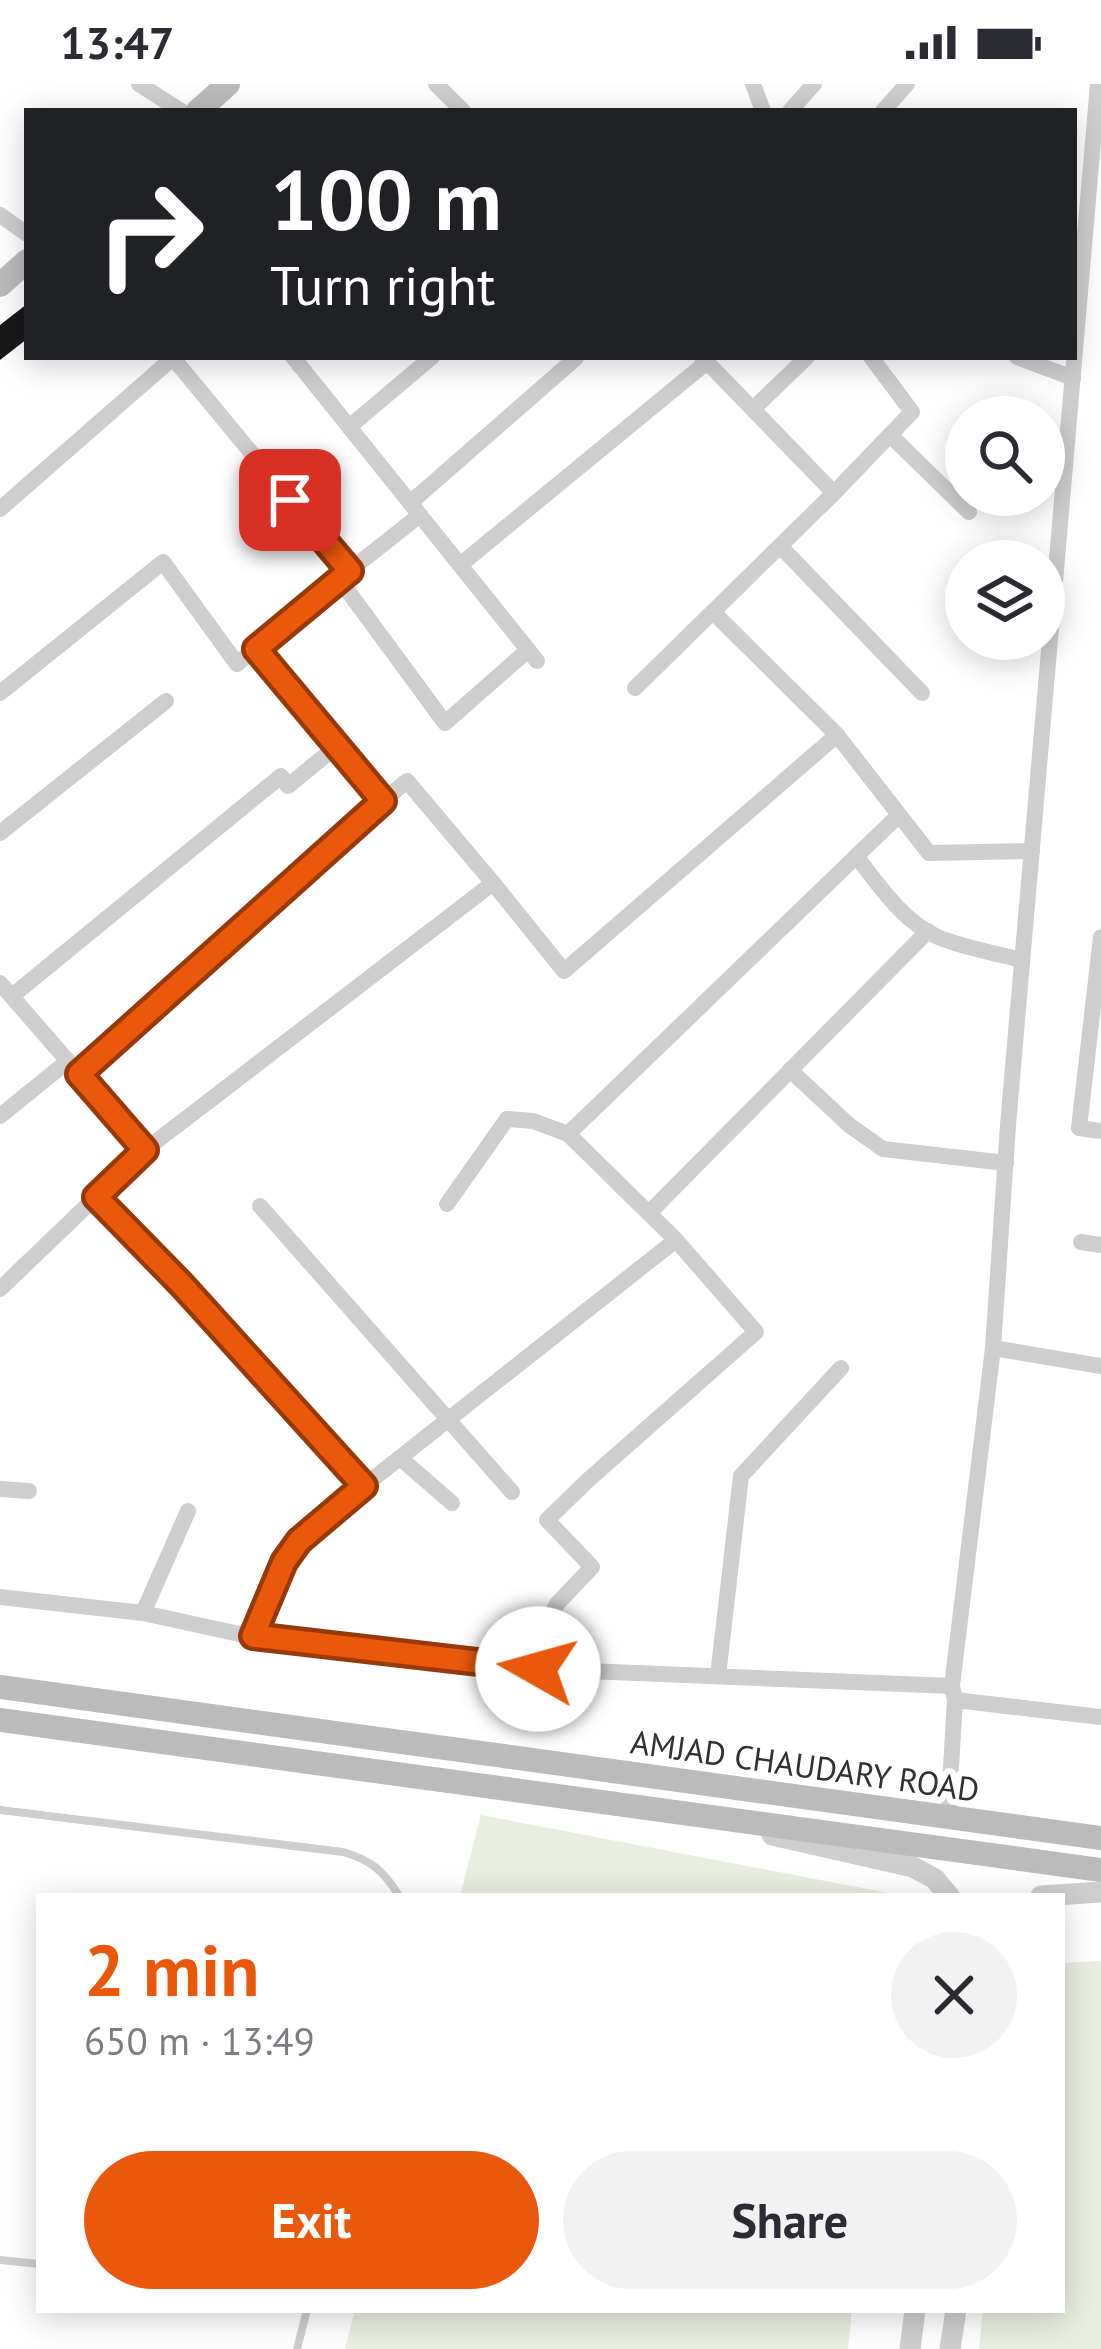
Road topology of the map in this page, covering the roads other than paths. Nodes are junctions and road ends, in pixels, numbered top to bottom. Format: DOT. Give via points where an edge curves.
graph roads {
  1 [pos="139,84"];
  2 [pos="228,84"];
  3 [pos="436,84"];
  4 [pos="814,84"];
  5 [pos="907,84"];
  6 [pos="1098,84"];
  7 [pos="176,108"];
  8 [pos="201,108"];
  9 [pos="460,108"];
  10 [pos="793,108"];
  11 [pos="886,108"];
  12 [pos="24,264"];
  13 [pos="0,285"];
  14 [pos="1077,321"];
  15 [pos="171,360"];
  16 [pos="175,360"];
  17 [pos="295,360"];
  18 [pos="428,360"];
  19 [pos="574,360"];
  20 [pos="704,360"];
  21 [pos="805,360"];
  22 [pos="873,360"];
  23 [pos="1025,360"];
  24 [pos="1074,360"];
  25 [pos="1072,377"];
  26 [pos="753,410"];
  27 [pos="349,427"];
  28 [pos="890,435"];
  29 [pos="945,489"];
  30 [pos="835,493"];
  31 [pos="415,508"];
  32 [pos="0,509"];
  33 [pos="780,547"];
  34 [pos="460,565"];
  35 [pos="344,575"];
  36 [pos="712,612"];
  37 [pos="256,649"];
  38 [pos="635,688"];
  39 [pos="0,693"];
  40 [pos="922,693"];
  41 [pos="166,701"];
  42 [pos="836,736"];
  43 [pos="337,746"];
  44 [pos="383,801"];
  45 [pos="899,815"];
  46 [pos="0,833"];
  47 [pos="1032,851"];
  48 [pos="856,856"];
  49 [pos="493,883"];
  50 [pos="928,931"];
  51 [pos="1101,938"];
  52 [pos="1022,960"];
  53 [pos="6,989"];
  54 [pos="74,1067"];
  55 [pos="790,1070"];
  56 [pos="0,1116"];
  57 [pos="1101,1131"];
  58 [pos="568,1134"];
  59 [pos="145,1150"];
  60 [pos="1006,1162"];
  61 [pos="96,1197"];
  62 [pos="447,1204"];
  63 [pos="260,1206"];
  64 [pos="649,1213"];
  65 [pos="676,1240"];
  66 [pos="1081,1242"];
  67 [pos="1101,1245"];
  68 [pos="3,1280"];
  69 [pos="993,1348"];
  70 [pos="1101,1366"];
  71 [pos="841,1368"];
  72 [pos="448,1420"];
  73 [pos="400,1458"];
  74 [pos="364,1486"];
  75 [pos="0,1489"];
  76 [pos="29,1491"];
  77 [pos="512,1492"];
  78 [pos="452,1503"];
  79 [pos="188,1511"];
  80 [pos="0,1597"];
  81 [pos="143,1613"];
  82 [pos="253,1636"];
  83 [pos="538,1669"];
  84 [pos="718,1676"];
  85 [pos="0,1687"];
  86 [pos="954,1693"];
  87 [pos="1101,1717"];
  88 [pos="0,1720"];
  89 [pos="652,1808"];
  90 [pos="0,1810"];
  91 [pos="948,1818"];
  92 [pos="1101,1838"];
  93 [pos="1101,1870"];
  94 [pos="1101,1892"];
  95 [pos="397,1893"];
  96 [pos="947,1893"];
  97 [pos="1065,1893"];
  98 [pos="0,2260"];
  99 [pos="36,2264"];
  100 [pos="306,2313"];
  101 [pos="915,2313"];
  102 [pos="956,2313"];
  103 [pos="297,2349"];
  104 [pos="910,2349"];
  105 [pos="950,2349"];
  1 -- 7 [label="street"];
  2 -- 8 [label="main road"];
  3 -- 9 [label="street"];
  4 -- 10 [label="street"];
  5 -- 11 [label="street"];
  6 -- 14 [label="street"];
  12 -- 13 [label="main road"];
  15 -- 32 [label="street"];
  16 -- 35 [label="street"];
  17 -- 27 [label="street"];
  18 -- 27 [label="street"];
  19 -- 31 [label="street"];
  20 -- 26 [label="street"];
  20 -- 34 [label="street"];
  21 -- 26 [label="street"];
  22 -- 28 [label="street" via="912,412"];
  23 -- 25 [label="street"];
  24 -- 25 [label="street"];
  25 -- 47 [label="street"];
  26 -- 30 [label="street"];
  27 -- 31 [label="street"];
  28 -- 29 [label="street"];
  28 -- 30 [label="street"];
  30 -- 33 [label="street"];
  31 -- 34 [label="street"];
  31 -- 35 [label="street"];
  33 -- 36 [label="street"];
  33 -- 40 [label="street"];
  34 -- 35 [label="street" via="533,655 445,723"];
  35 -- 37 [label="street"];
  36 -- 38 [label="street"];
  36 -- 42 [label="street"];
  37 -- 39 [label="street" via="237,664 163,562"];
  37 -- 43 [label="street"];
  41 -- 46 [label="street"];
  42 -- 45 [label="street"];
  42 -- 49 [label="street" via="564,971"];
  43 -- 44 [label="street"];
  43 -- 53 [label="street" via="288,786 281,776"];
  44 -- 49 [label="street" via="407,781"];
  44 -- 54 [label="street"];
  45 -- 47 [label="street" via="929,853"];
  45 -- 48 [label="street"];
  47 -- 52 [label="street"];
  48 -- 50 [label="street"];
  48 -- 58 [label="street"];
  49 -- 59 [label="street"];
  50 -- 52 [label="street"];
  50 -- 55 [label="street"];
  51 -- 57 [label="street" via="1079,1128"];
  52 -- 60 [label="street"];
  53 -- 54 [label="street"];
  54 -- 56 [label="street"];
  54 -- 59 [label="street"];
  55 -- 60 [label="street" via="883,1149"];
  55 -- 64 [label="street"];
  58 -- 62 [label="street" via="507,1119"];
  58 -- 64 [label="street"];
  59 -- 61 [label="street"];
  60 -- 69 [label="street"];
  61 -- 68 [label="street"];
  61 -- 74 [label="street"];
  63 -- 72 [label="street"];
  64 -- 65 [label="street"];
  65 -- 72 [label="street"];
  65 -- 83 [label="street" via="756,1332 547,1520 592,1567 557,1604"];
  66 -- 67 [label="street"];
  69 -- 70 [label="street"];
  69 -- 86 [label="street"];
  71 -- 84 [label="street" via="741,1476"];
  72 -- 73 [label="street"];
  72 -- 77 [label="street"];
  73 -- 74 [label="street"];
  73 -- 78 [label="street"];
  74 -- 82 [label="street" via="299,1541"];
  75 -- 76 [label="street"];
  79 -- 81 [label="street"];
  80 -- 81 [label="street"];
  81 -- 82 [label="street"];
  82 -- 83 [label="street"];
  83 -- 84 [label="street"];
  84 -- 86 [label="street"];
  85 -- 91 [label="main road, AMJAD CHAUDARY ROAD"];
  86 -- 87 [label="street"];
  86 -- 91 [label="street"];
  88 -- 89 [label="main road, AMJAD CHAUDARY ROAD"];
  89 -- 93 [label="main road, AMJAD CHAUDARY ROAD"];
  89 -- 96 [label="street" via="913,1867"];
  90 -- 95 [label="lane" via="343,1852 380,1868"];
  91 -- 92 [label="main road, AMJAD CHAUDARY ROAD"];
  94 -- 97 [label="street"];
  98 -- 99 [label="lane"];
  100 -- 103 [label="lane"];
  101 -- 104 [label="street"];
  102 -- 105 [label="street"];
}
